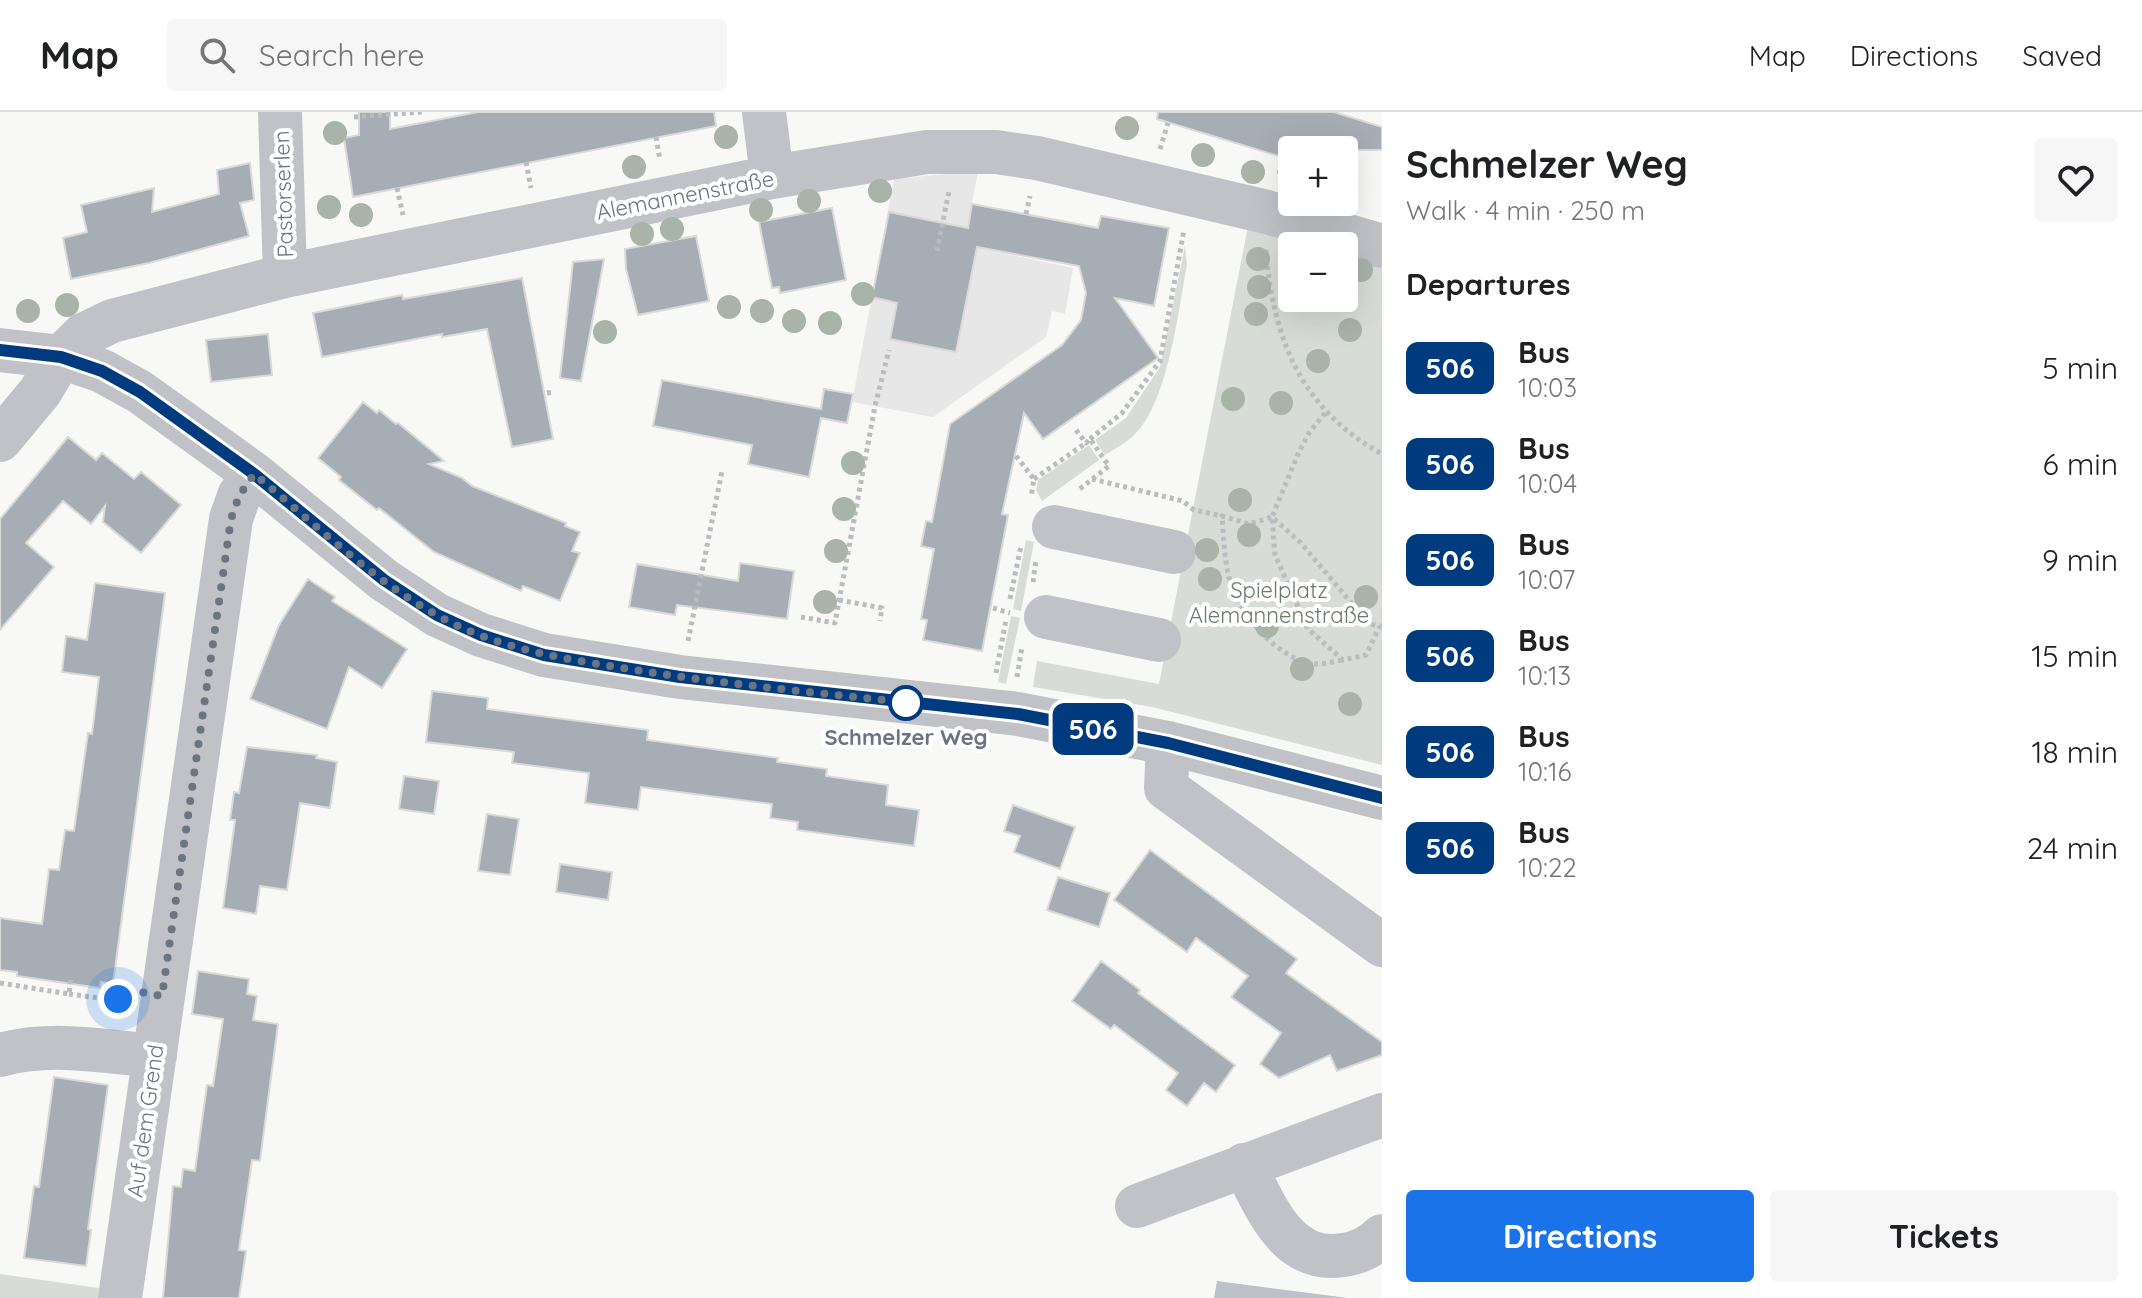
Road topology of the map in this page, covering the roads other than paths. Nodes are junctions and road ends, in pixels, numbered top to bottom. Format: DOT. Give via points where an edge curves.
graph roads {
  1 [pos="280,112"];
  2 [pos="764,112"];
  3 [pos="772,177"];
  4 [pos="1382,246"];
  5 [pos="285,276"];
  6 [pos="0,350"];
  7 [pos="61,357"];
  8 [pos="0,440"];
  9 [pos="254,474"];
  10 [pos="1036,522"];
  11 [pos="1174,552"];
  12 [pos="1046,617"];
  13 [pos="1159,640"];
  14 [pos="1168,743"];
  15 [pos="1382,798"];
  16 [pos="1382,945"];
  17 [pos="0,1055"];
  18 [pos="155,1056"];
  19 [pos="1382,1115"];
  20 [pos="1244,1165"];
  21 [pos="1137,1206"];
  22 [pos="1382,1236"];
  23 [pos="120,1298"];
  1 -- 5 [label="street, Pastorserlen"];
  2 -- 3 [label="street"];
  3 -- 4 [label="street, Alemannenstraße" via="927,152 996,152 1193,194"];
  3 -- 5 [label="street, Alemannenstraße"];
  5 -- 7 [label="street, Alemannenstraße" via="112,321 83,335"];
  6 -- 7 [label="street"];
  7 -- 8 [label="street, Alemannenstraße"];
  7 -- 9 [label="street" via="140,392"];
  9 -- 14 [label="street" via="384,580 459,627 544,655 680,677 1018,714"];
  9 -- 18 [label="street, Auf dem Grend" via="231,519"];
  10 -- 11 [label="street"];
  12 -- 13 [label="street"];
  14 -- 15 [label="street"];
  14 -- 16 [label="street" via="1166,788"];
  17 -- 18 [label="street" via="60,1047"];
  18 -- 23 [label="street, Auf dem Grend"];
  19 -- 20 [label="street"];
  20 -- 21 [label="street"];
  20 -- 22 [label="street" via="1274,1223 1293,1245 1315,1255 1338,1256 1359,1252"];
}
